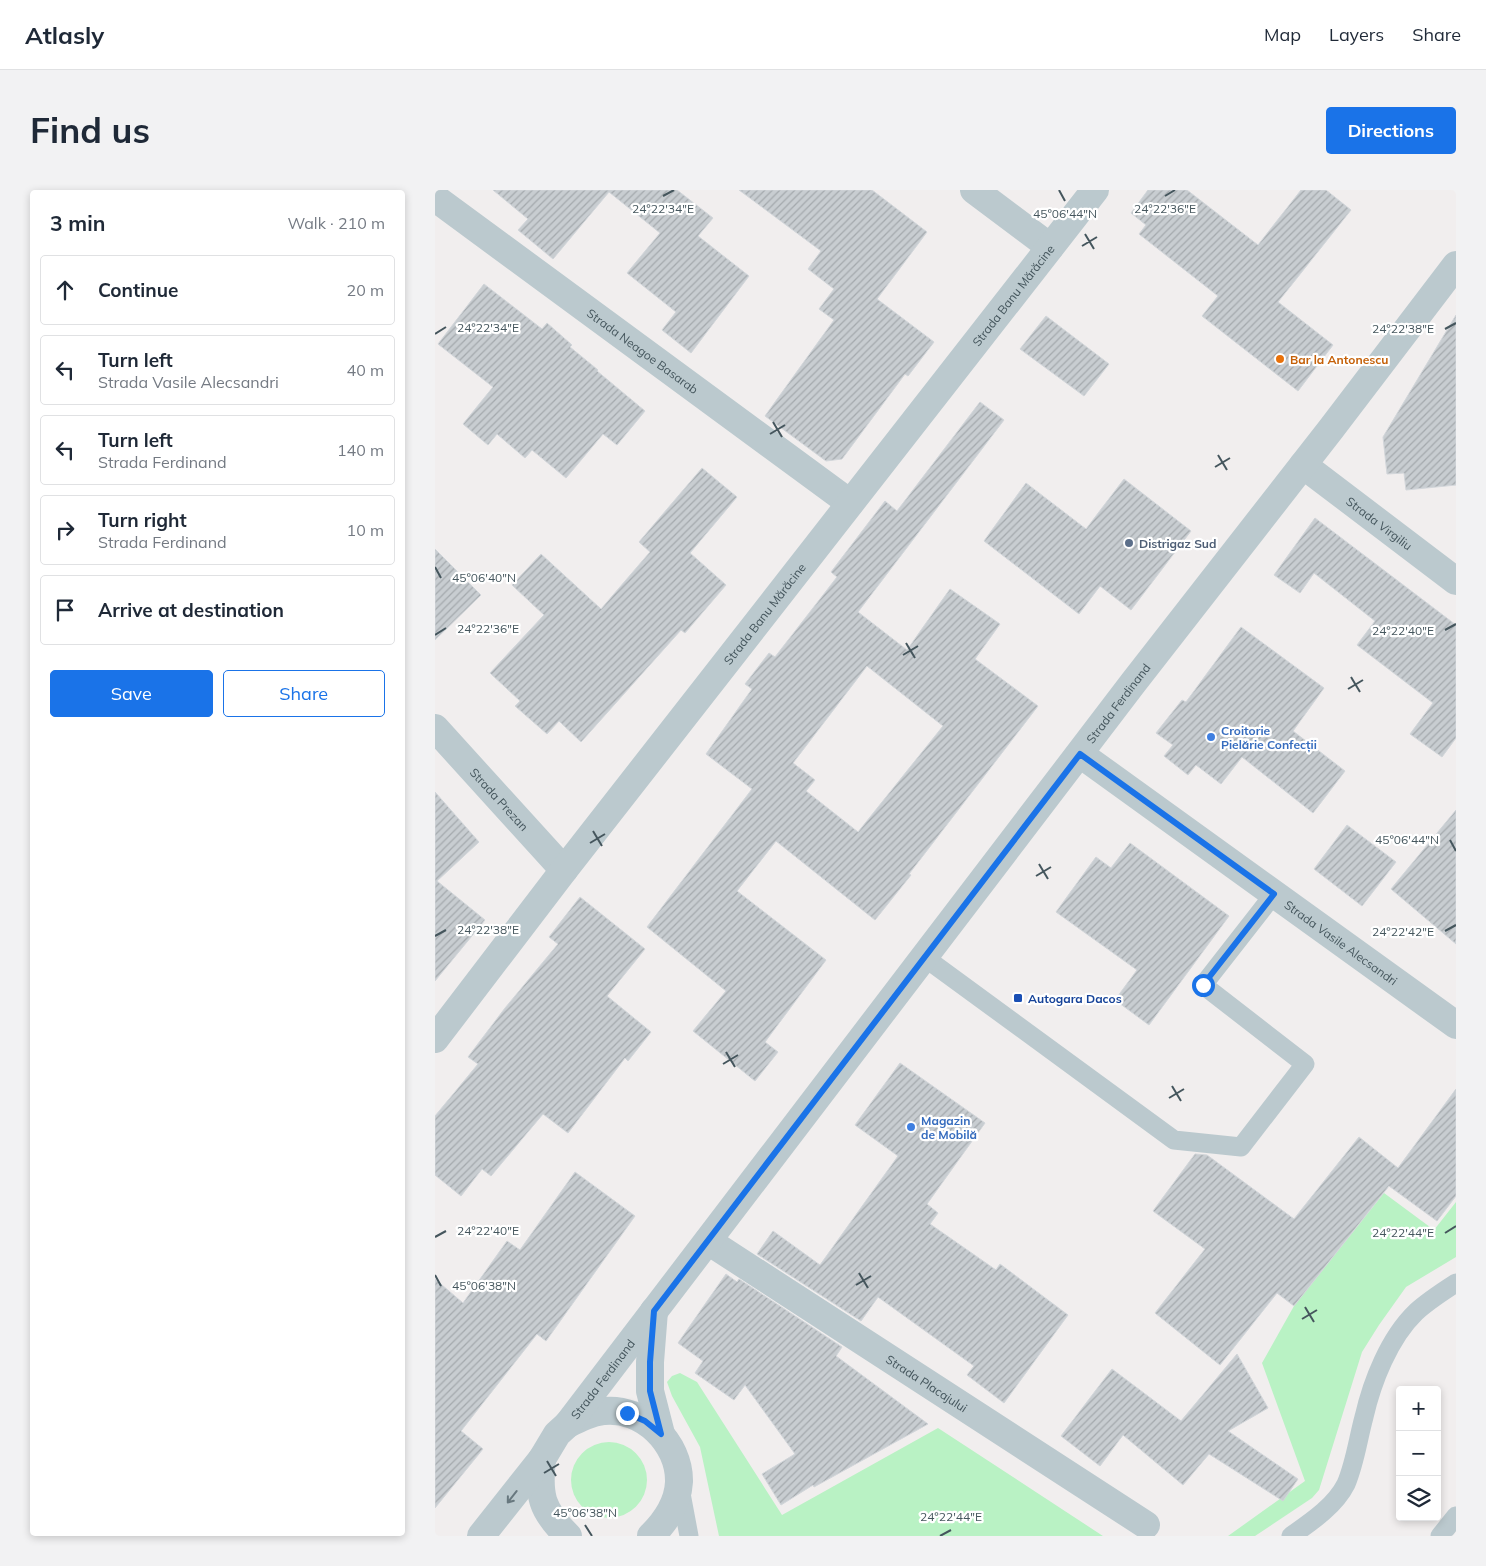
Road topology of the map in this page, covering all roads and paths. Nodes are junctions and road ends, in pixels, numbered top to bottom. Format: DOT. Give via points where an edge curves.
graph roads {
  1 [pos="974,190"];
  2 [pos="1095,190"];
  3 [pos="435,198"];
  4 [pos="1050,247"];
  5 [pos="1456,265"];
  6 [pos="1303,465"];
  7 [pos="850,504"];
  8 [pos="1456,581"];
  9 [pos="435,728"];
  10 [pos="1080,754"];
  11 [pos="564,870"];
  12 [pos="1274,894"];
  13 [pos="924,957"];
  14 [pos="1456,1025"];
  15 [pos="435,1039"];
  16 [pos="708,1240"];
  17 [pos="1456,1283"];
  18 [pos="654,1311"];
  19 [pos="568,1424"];
  20 [pos="661,1434"];
  21 [pos="543,1459"];
  22 [pos="679,1482"];
  23 [pos="1456,1516"];
  24 [pos="1146,1525"];
  25 [pos="481,1536"];
  26 [pos="568,1536"];
  27 [pos="651,1536"];
  28 [pos="689,1536"];
  29 [pos="1291,1536"];
  30 [pos="1441,1536"];
  1 -- 4 [label="street"];
  2 -- 4 [label="street, Strada Banu Mărăcine"];
  3 -- 7 [label="street, Strada Neagoe Basarab"];
  4 -- 7 [label="street, Strada Banu Mărăcine"];
  5 -- 6 [label="street, Strada Ferdinand"];
  6 -- 8 [label="street, Strada Virgiliu"];
  6 -- 10 [label="street, Strada Ferdinand"];
  7 -- 11 [label="street, Strada Banu Mărăcine"];
  9 -- 11 [label="street, Strada Prezan"];
  10 -- 12 [label="street, Strada Vasile Alecsandri"];
  10 -- 13 [label="street, Strada Ferdinand"];
  11 -- 15 [label="street, Strada Banu Mărăcine"];
  12 -- 13 [label="lane" via="1203,985 1305,1064 1241,1147 1174,1140"];
  12 -- 14 [label="street, Strada Vasile Alecsandri"];
  13 -- 16 [label="street, Strada Ferdinand"];
  16 -- 18 [label="street, Strada Ferdinand"];
  16 -- 24 [label="street, Strada Placajului"];
  17 -- 29 [label="lane" via="1437,1294 1415,1314 1394,1340 1376,1376 1345,1485 1331,1505"];
  18 -- 19 [label="street, Strada Ferdinand"];
  18 -- 20 [label="street, Strada Ferdinand" via="650,1391"];
  19 -- 20 [label="street, Strada Ferdinand" via="586,1415 606,1411 627,1413 645,1421"];
  19 -- 21 [label="street, Strada Ferdinand" via="557,1434"];
  20 -- 22 [label="street, Strada Ferdinand" via="671,1448"];
  21 -- 25 [label="street, Strada Ferdinand, one-way"];
  21 -- 26 [label="street, Strada Ferdinand" via="539,1480 543,1502 553,1522"];
  22 -- 27 [label="street, Strada Ferdinand" via="675,1503 665,1522"];
  22 -- 28 [label="lane"];
  23 -- 30 [label="lane"];
}
